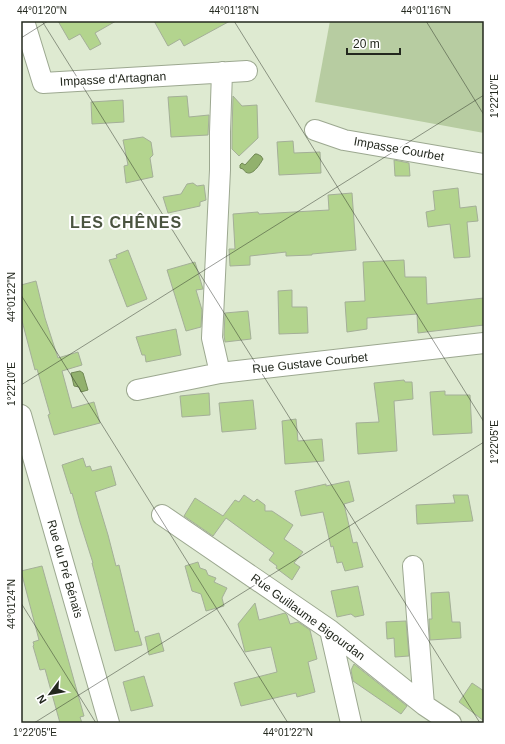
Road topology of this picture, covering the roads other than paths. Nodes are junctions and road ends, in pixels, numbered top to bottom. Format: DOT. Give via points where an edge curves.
graph roads {
  1 [pos="24,21"];
  2 [pos="247,71"];
  3 [pos="222,72"];
  4 [pos="315,130"];
  5 [pos="484,164"];
  6 [pos="484,343"];
  7 [pos="220,373"];
  8 [pos="137,390"];
  9 [pos="21,415"];
  10 [pos="162,515"];
  11 [pos="413,566"];
  12 [pos="330,630"];
  13 [pos="424,705"];
  14 [pos="109,723"];
  15 [pos="351,723"];
  16 [pos="451,723"];
  1 -- 3 [label="street, Impasse d'Artagnan" via="43,82"];
  2 -- 3 [label="street, Impasse d'Artagnan"];
  3 -- 7 [label="street" via="212,338"];
  4 -- 5 [label="street, Impasse Courbet" via="344,140"];
  6 -- 7 [label="street, Rue Gustave Courbet"];
  7 -- 8 [label="street, Rue Gustave Courbet"];
  9 -- 14 [label="street, Rue du Pré Bénaïs"];
  10 -- 12 [label="street, Rue Guillaume Bigourdan"];
  11 -- 13 [label="street"];
  12 -- 13 [label="street, Rue Guillaume Bigourdan"];
  12 -- 15 [label="street"];
  13 -- 16 [label="street, Rue Guillaume Bigourdan"];
}
